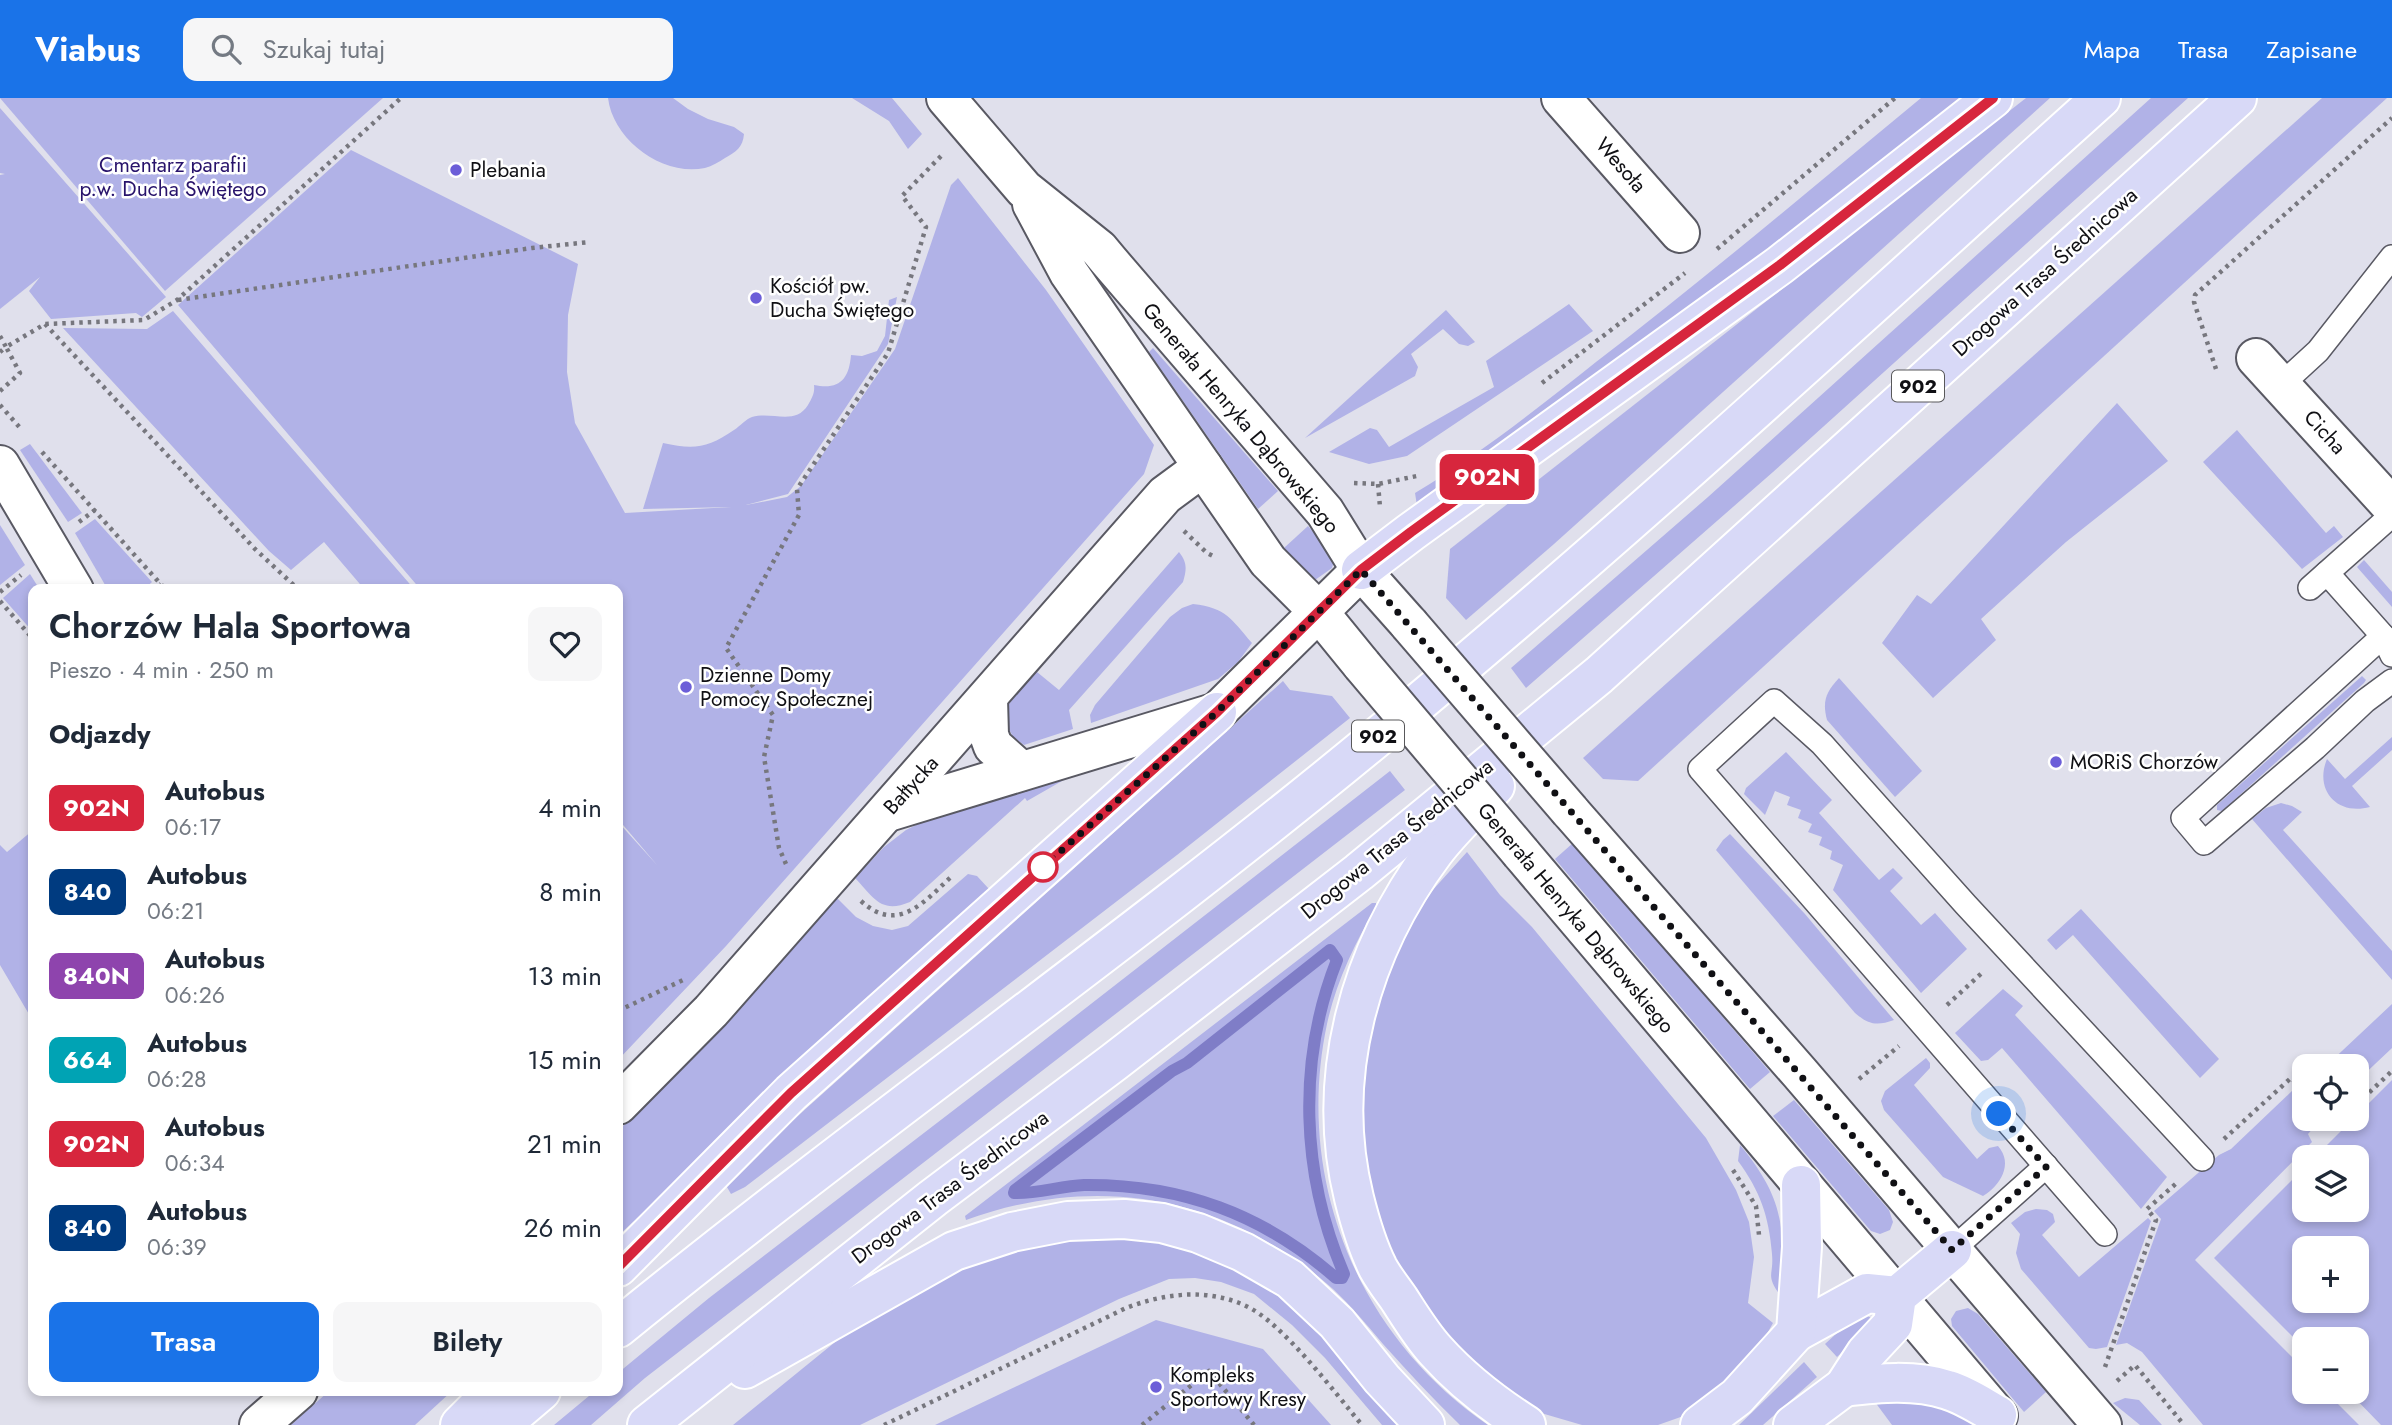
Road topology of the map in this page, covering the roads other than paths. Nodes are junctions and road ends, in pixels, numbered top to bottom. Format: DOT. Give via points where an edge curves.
graph roads {
  1 [pos="946,98"];
  2 [pos="1561,98"];
  3 [pos="1993,98"];
  4 [pos="2101,98"];
  5 [pos="2237,98"];
  6 [pos="1024,189"];
  7 [pos="1686,250"];
  8 [pos="2392,257"];
  9 [pos="2269,371"];
  10 [pos="0,466"];
  11 [pos="1203,467"];
  12 [pos="2392,507"];
  13 [pos="2392,515"];
  14 [pos="1361,570"];
  15 [pos="70,584"];
  16 [pos="1318,611"];
  17 [pos="2388,645"];
  18 [pos="1599,675"];
  19 [pos="2392,681"];
  20 [pos="988,699"];
  21 [pos="1217,712"];
  22 [pos="1021,771"];
  23 [pos="887,812"];
  24 [pos="623,1100"];
  25 [pos="2202,1160"];
  26 [pos="2046,1167"];
  27 [pos="1801,1185"];
  28 [pos="2105,1234"];
  29 [pos="1952,1250"];
  30 [pos="623,1262"];
  31 [pos="1897,1296"];
  32 [pos="623,1324"];
  33 [pos="1796,1332"];
  34 [pos="1844,1387"];
  35 [pos="292,1396"];
  36 [pos="489,1396"];
  37 [pos="535,1396"];
  38 [pos="2001,1420"];
  39 [pos="648,1424"];
  40 [pos="260,1425"];
  41 [pos="460,1425"];
  42 [pos="501,1425"];
  43 [pos="1425,1425"];
  44 [pos="1526,1425"];
  45 [pos="1700,1425"];
  46 [pos="1793,1425"];
  47 [pos="2102,1425"];
  1 -- 6 [label="street, Generała Henryka Dąbrowskiego"];
  2 -- 7 [label="street, Wesoła"];
  3 -- 14 [label="main road" via="1780,265"];
  4 -- 32 [label="main road, 902" via="1762,405 1375,739 1209,873"];
  5 -- 18 [label="main road, Drogowa Trasa Średnicowa / 902"];
  6 -- 11 [label="street, Generała Henryka Dąbrowskiego" via="1069,273"];
  6 -- 14 [label="street, Generała Henryka Dąbrowskiego" via="1104,255 1325,512"];
  8 -- 9 [label="lane" via="2318,351"];
  9 -- 12 [label="street, Cicha"];
  10 -- 15 [label="street"];
  11 -- 16 [label="street, Generała Henryka Dąbrowskiego" via="1268,561"];
  11 -- 20 [label="street, Bałtycka" via="1165,495"];
  13 -- 17 [label="lane" via="2319,580"];
  14 -- 16 [label="street"];
  14 -- 29 [label="street, Generała Henryka Dąbrowskiego, bridge"];
  16 -- 21 [label="street"];
  16 -- 27 [label="street, Generała Henryka Dąbrowskiego, bridge"];
  17 -- 19 [label="lane" via="2183,818 2204,843"];
  18 -- 39 [label="main road, Drogowa Trasa Średnicowa / 902" via="1348,880 933,1198"];
  18 -- 44 [label="main road" via="1434,851 1369,968 1342,1083 1348,1175 1378,1268 1435,1351 1476,1390"];
  20 -- 22 [label="street" via="993,746"];
  20 -- 23 [label="street, Bałtycka"];
  21 -- 22 [label="street"];
  21 -- 30 [label="main road" via="791,1093"];
  22 -- 23 [label="street"];
  23 -- 24 [label="street, Bałtycka" via="711,1011"];
  25 -- 26 [label="lane" via="1822,744 1774,701 1700,769"];
  26 -- 28 [label="lane"];
  26 -- 29 [label="lane"];
  27 -- 31 [label="street, Generała Henryka Dąbrowskiego"];
  27 -- 33 [label="main road"];
  29 -- 31 [label="main road"];
  29 -- 47 [label="street, Generała Henryka Dąbrowskiego"];
  31 -- 33 [label="main road" via="1867,1293"];
  31 -- 34 [label="main road" via="1893,1324 1866,1353"];
  31 -- 38 [label="street, Generała Henryka Dąbrowskiego"];
  33 -- 45 [label="main road" via="1737,1397"];
  34 -- 38 [label="main road" via="1896,1382 1930,1386 1949,1390"];
  34 -- 46 [label="main road"];
  35 -- 40 [label="street"];
  36 -- 41 [label="main road"];
  37 -- 42 [label="main road"];
  39 -- 43 [label="main road" via="954,1251 1012,1232 1068,1221 1124,1219 1198,1233 1290,1279 1337,1322"];
}
